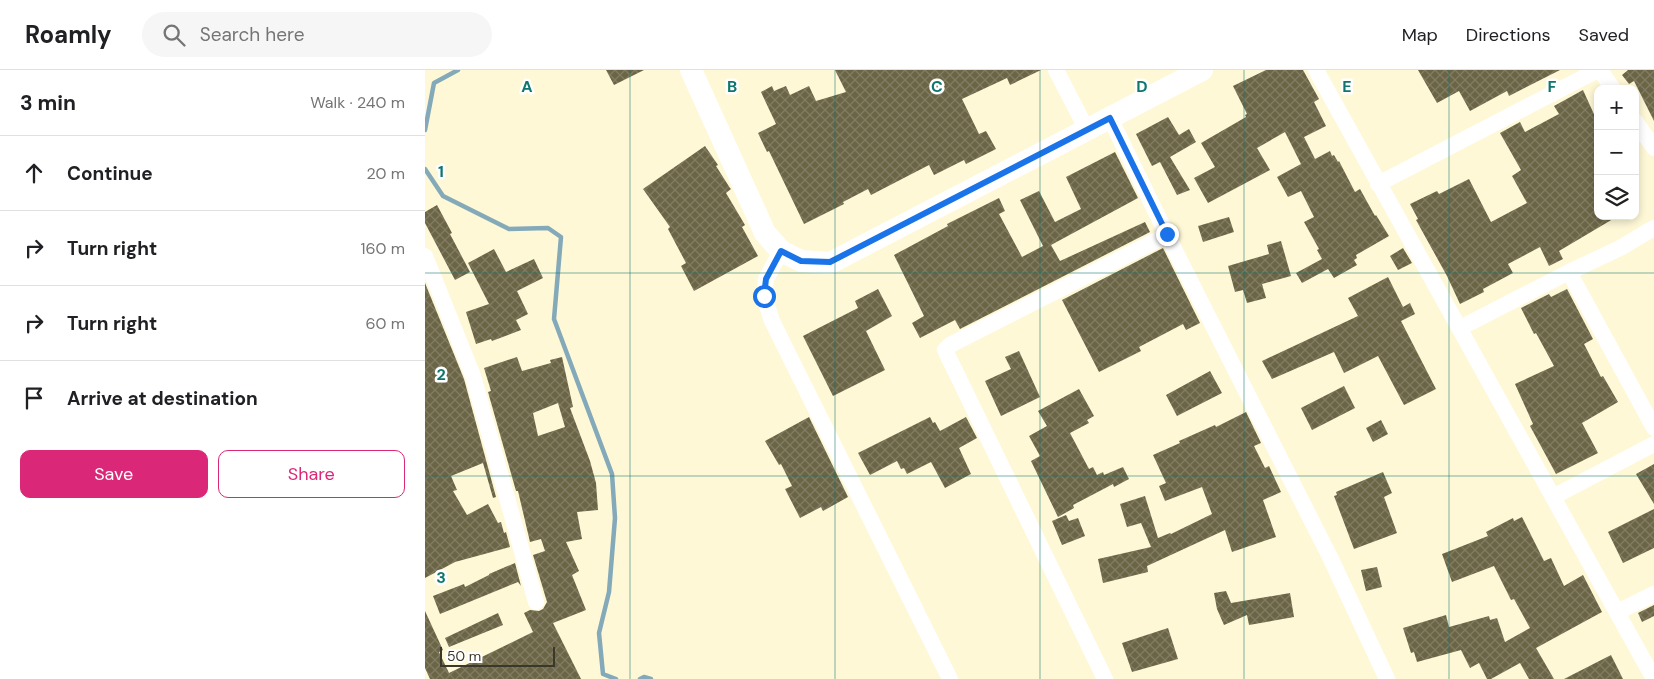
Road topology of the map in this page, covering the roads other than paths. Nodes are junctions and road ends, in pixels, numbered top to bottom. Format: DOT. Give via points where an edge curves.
graph roads {
  1 [pos="691,70"];
  2 [pos="1056,70"];
  3 [pos="1202,70"];
  4 [pos="1316,70"];
  5 [pos="1599,70"];
  6 [pos="1610,85"];
  7 [pos="1110,118"];
  8 [pos="1639,127"];
  9 [pos="1087,130"];
  10 [pos="1654,148"];
  11 [pos="1378,184"];
  12 [pos="1654,228"];
  13 [pos="1167,234"];
  14 [pos="781,251"];
  15 [pos="425,256"];
  16 [pos="1569,272"];
  17 [pos="1460,328"];
  18 [pos="1654,428"];
  19 [pos="1654,444"];
  20 [pos="1553,497"];
  21 [pos="1654,594"];
  22 [pos="536,602"];
  23 [pos="1617,612"];
  24 [pos="950,679"];
  25 [pos="1105,679"];
  26 [pos="1387,679"];
  27 [pos="1654,679"];
  1 -- 14 [label="street" via="765,233"];
  2 -- 9 [label="street"];
  3 -- 7 [label="street"];
  4 -- 11 [label="street"];
  5 -- 6 [label="street"];
  5 -- 11 [label="street"];
  7 -- 9 [label="street"];
  7 -- 13 [label="street"];
  8 -- 10 [label="street"];
  9 -- 14 [label="street" via="830,262 801,261"];
  11 -- 17 [label="street"];
  12 -- 16 [label="street"];
  13 -- 25 [label="street" via="945,350"];
  13 -- 26 [label="street" via="1330,557"];
  14 -- 24 [label="street" via="766,279 764,296 772,321"];
  15 -- 22 [label="street" via="473,376"];
  16 -- 17 [label="street"];
  16 -- 18 [label="street"];
  17 -- 20 [label="street"];
  19 -- 20 [label="street"];
  20 -- 23 [label="street"];
  21 -- 23 [label="street"];
  23 -- 27 [label="street"];
}
